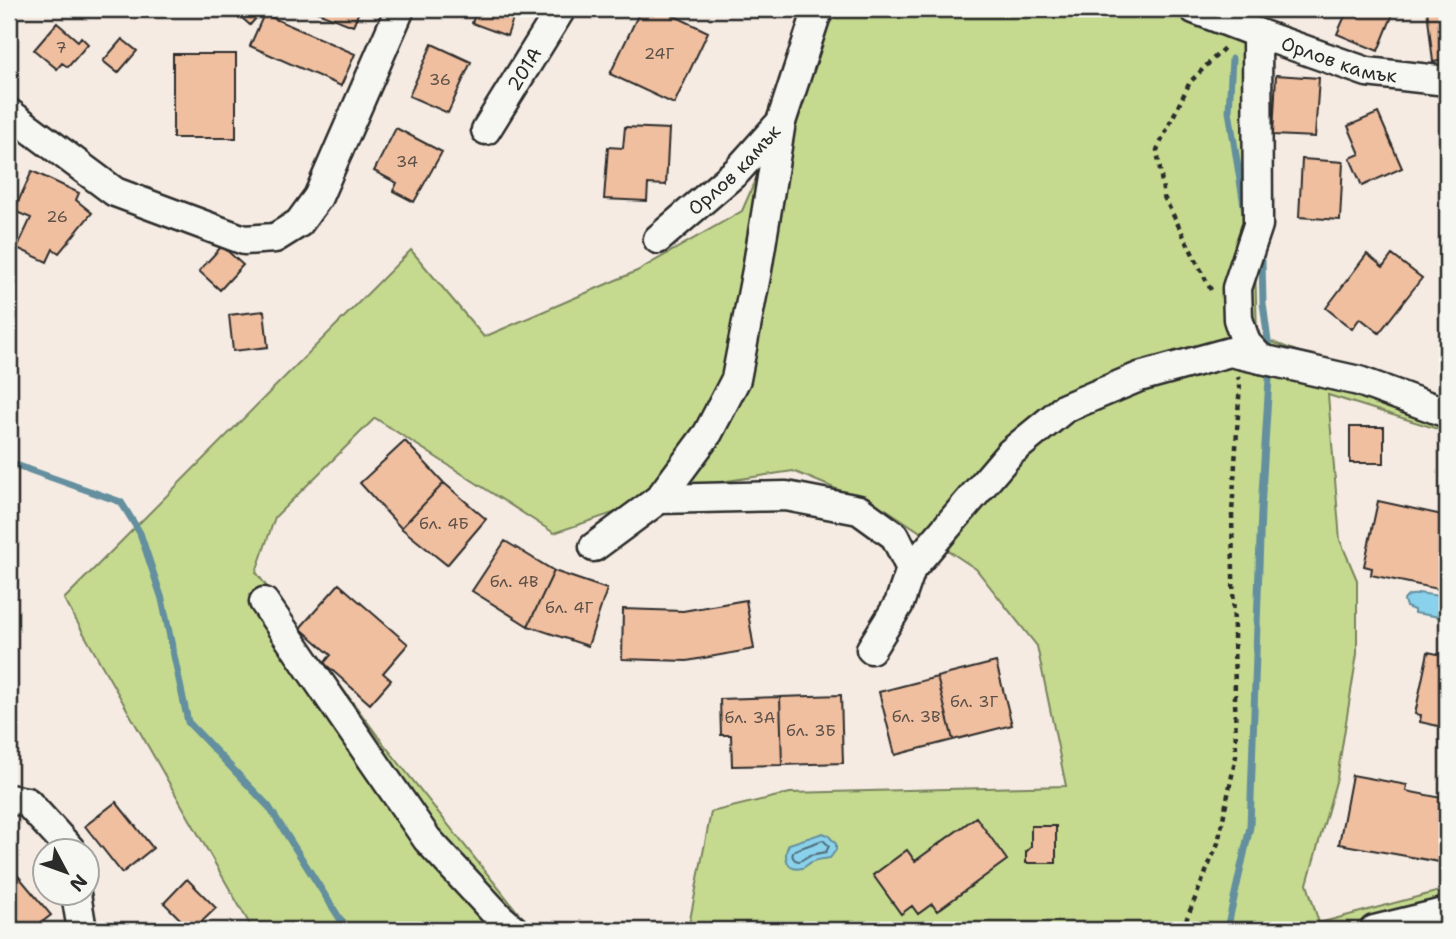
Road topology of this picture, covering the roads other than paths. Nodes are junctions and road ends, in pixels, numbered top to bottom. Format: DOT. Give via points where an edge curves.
graph roads {
  1 [pos="400,9"];
  2 [pos="561,9"];
  3 [pos="820,9"];
  4 [pos="1194,9"];
  5 [pos="1248,23"];
  6 [pos="1447,81"];
  7 [pos="9,113"];
  8 [pos="781,122"];
  9 [pos="486,130"];
  10 [pos="658,239"];
  11 [pos="1261,359"];
  12 [pos="1447,413"];
  13 [pos="659,499"];
  14 [pos="594,547"];
  15 [pos="911,569"];
  16 [pos="264,602"];
  17 [pos="871,649"];
  18 [pos="9,799"];
  19 [pos="59,838"];
  20 [pos="78,908"];
  21 [pos="1447,912"];
  22 [pos="1409,926"];
  23 [pos="82,930"];
  24 [pos="514,930"];
  25 [pos="1374,930"];
  1 -- 7 [label="street" via="318,197 299,223 275,238 244,240 115,192"];
  2 -- 9 [label="street, 201А"];
  3 -- 8 [label="street, Орлов камък"];
  4 -- 5 [label="street, Орлов камък"];
  5 -- 6 [label="street, Орлов камък" via="1367,72"];
  5 -- 11 [label="street" via="1258,225 1237,288 1238,319 1246,343"];
  8 -- 10 [label="street, Орлов камък" via="737,171"];
  8 -- 13 [label="street" via="736,379 708,433"];
  11 -- 12 [label="street" via="1359,381"];
  11 -- 15 [label="street" via="1230,352 1139,377 1065,408 1010,453"];
  13 -- 14 [label="street"];
  13 -- 15 [label="street" via="786,496 859,510 895,536"];
  15 -- 17 [label="street" via="899,604"];
  16 -- 24 [label="street" via="427,839"];
  18 -- 19 [label="street" via="27,802"];
  20 -- 23 [label="street"];
  21 -- 22 [label="street"];
  22 -- 25 [label="street"];
}
